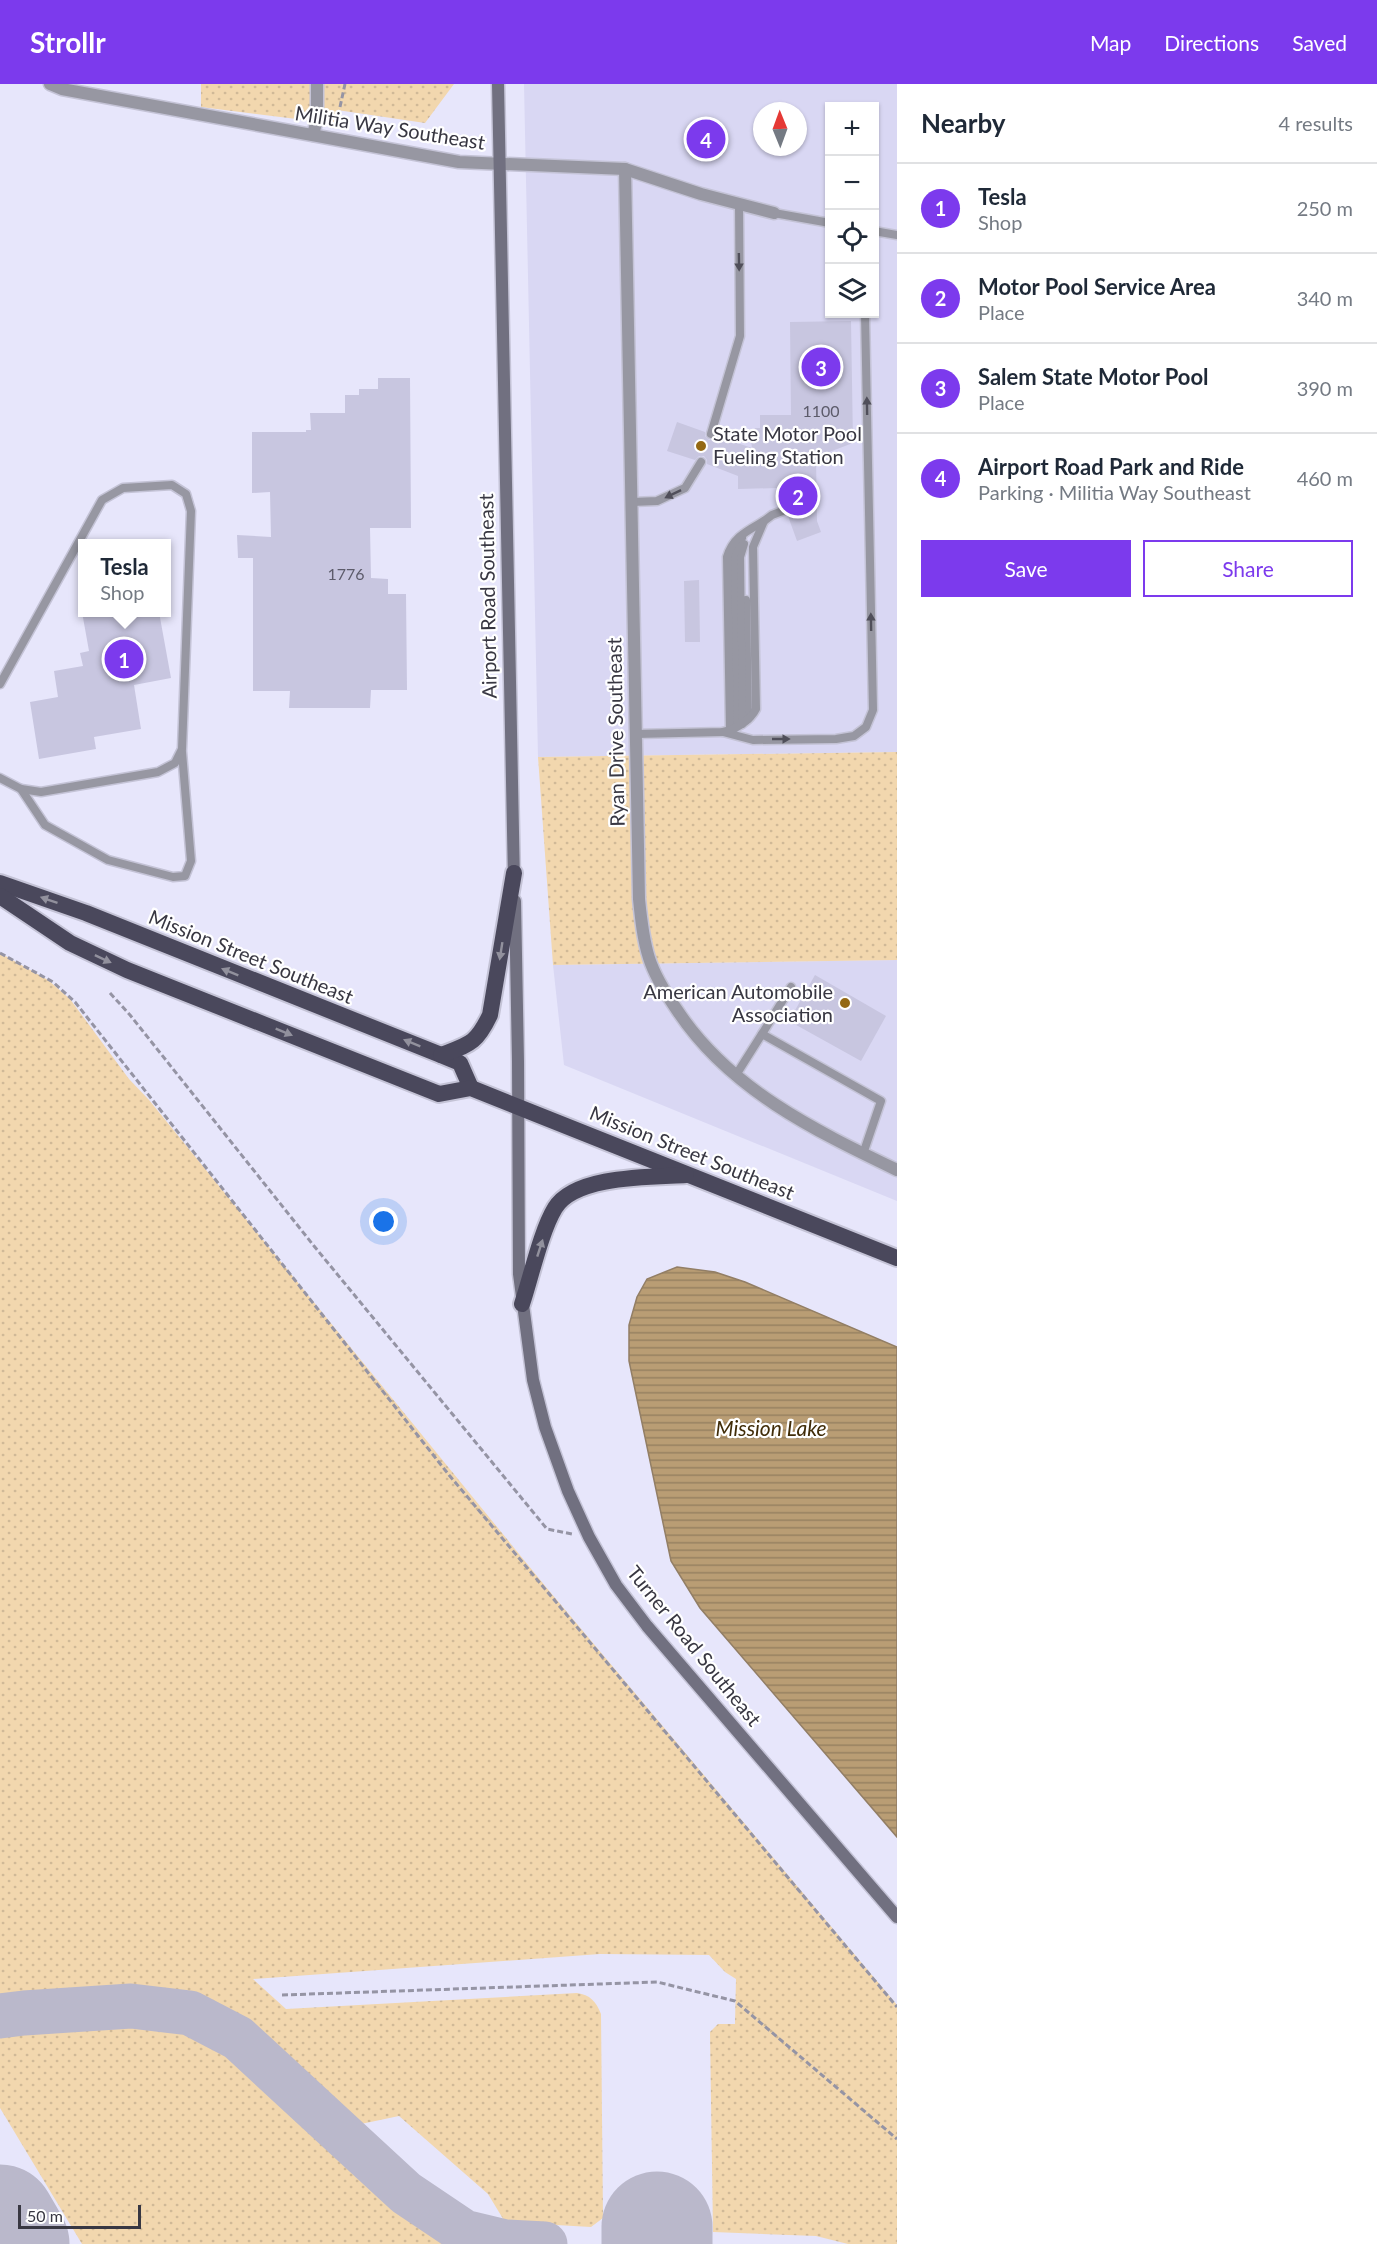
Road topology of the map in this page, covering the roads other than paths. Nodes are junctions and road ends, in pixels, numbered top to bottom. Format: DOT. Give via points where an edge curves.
graph roads {
  1 [pos="50,84"];
  2 [pos="316,84"];
  3 [pos="498,84"];
  4 [pos="313,135"];
  5 [pos="499,165"];
  6 [pos="625,169"];
  7 [pos="739,204"];
  8 [pos="774,213"];
  9 [pos="825,222"];
  10 [pos="879,232"];
  11 [pos="897,235"];
  12 [pos="865,318"];
  13 [pos="711,434"];
  14 [pos="701,462"];
  15 [pos="632,502"];
  16 [pos="785,510"];
  17 [pos="764,521"];
  18 [pos="80,539"];
  19 [pos="78,543"];
  20 [pos="0,684"];
  21 [pos="736,727"];
  22 [pos="636,734"];
  23 [pos="182,749"];
  24 [pos="0,778"];
  25 [pos="21,789"];
  26 [pos="514,873"];
  27 [pos="0,883"];
  28 [pos="0,896"];
  29 [pos="791,987"];
  30 [pos="762,1034"];
  31 [pos="441,1055"];
  32 [pos="736,1075"];
  33 [pos="471,1088"];
  34 [pos="518,1108"];
  35 [pos="863,1154"];
  36 [pos="897,1170"];
  37 [pos="690,1174"];
  38 [pos="897,1258"];
  39 [pos="522,1304"];
  40 [pos="897,1917"];
  1 -- 4 [label="street, Militia Way Southeast"];
  2 -- 4 [label="street" via="317,119"];
  3 -- 5 [label="main road, Airport Road Southeast"];
  4 -- 5 [label="street, Militia Way Southeast" via="459,162"];
  5 -- 6 [label="street, Militia Way Southeast"];
  5 -- 26 [label="main road, Airport Road Southeast"];
  6 -- 7 [label="street, Militia Way Southeast"];
  6 -- 15 [label="street, Ryan Drive Southeast"];
  7 -- 8 [label="street, Militia Way Southeast"];
  7 -- 13 [label="lane, one-way" via="740,336"];
  8 -- 9 [label="lane, Militia Way Southeast"];
  10 -- 11 [label="lane"];
  21 -- 12 [label="lane, one-way" via="753,740 836,739 854,736 866,728 873,710"];
  14 -- 15 [label="lane, one-way" via="685,488 657,501"];
  15 -- 22 [label="street, Ryan Drive Southeast"];
  16 -- 17 [label="lane"];
  17 -- 21 [label="lane" via="748,546 746,557"];
  17 -- 21 [label="lane" via="744,536 733,556"];
  18 -- 23 [label="lane" via="102,500 123,488 172,485 186,494 191,511"];
  19 -- 20 [label="lane"];
  21 -- 22 [label="lane"];
  22 -- 32 [label="street, Ryan Drive Southeast" via="639,899 649,957 668,997 696,1038"];
  23 -- 25 [label="lane" via="175,763 158,772 41,792"];
  23 -- 25 [label="lane" via="191,861 185,876 173,877 108,860 45,825"];
  24 -- 25 [label="lane"];
  26 -- 31 [label="highway, one-way" via="490,1015 472,1043"];
  26 -- 34 [label="main road, Airport Road Southeast"];
  31 -- 27 [label="highway, Mission Street Southeast, one-way" via="86,913"];
  28 -- 33 [label="highway, one-way" via="70,943 127,970 439,1094"];
  29 -- 30 [label="lane"];
  30 -- 32 [label="lane"];
  30 -- 35 [label="lane" via="881,1101"];
  31 -- 33 [label="highway, Mission Street Southeast" via="460,1063"];
  32 -- 35 [label="street, Ryan Drive Southeast" via="790,1115"];
  33 -- 34 [label="highway, Mission Street Southeast"];
  34 -- 37 [label="highway, Mission Street Southeast"];
  34 -- 39 [label="main road, Turner Road Southeast"];
  35 -- 36 [label="street, Ryan Drive Southeast"];
  37 -- 38 [label="highway, Mission Street Southeast"];
  39 -- 37 [label="highway, one-way" via="556,1206 572,1193 605,1181"];
  39 -- 40 [label="main road, Turner Road Southeast" via="533,1380 545,1426 568,1491 616,1585"];
}
